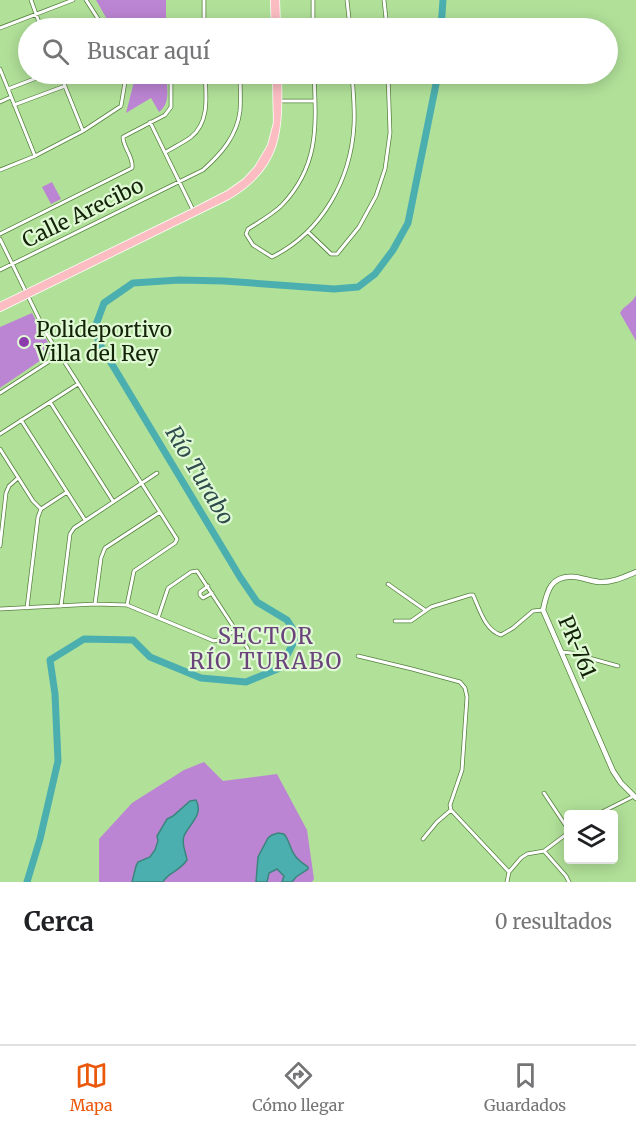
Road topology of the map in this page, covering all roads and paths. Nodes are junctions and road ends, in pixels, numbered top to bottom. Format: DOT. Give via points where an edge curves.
graph roads {
  1 [pos="31,0"];
  2 [pos="73,0"];
  3 [pos="86,0"];
  4 [pos="204,0"];
  5 [pos="275,0"];
  6 [pos="313,0"];
  7 [pos="347,0"];
  8 [pos="384,0"];
  9 [pos="35,14"];
  10 [pos="25,18"];
  11 [pos="37,18"];
  12 [pos="98,18"];
  13 [pos="204,18"];
  14 [pos="276,18"];
  15 [pos="313,18"];
  16 [pos="349,18"];
  17 [pos="386,18"];
  18 [pos="18,21"];
  19 [pos="0,28"];
  20 [pos="0,69"];
  21 [pos="21,84"];
  22 [pos="125,84"];
  23 [pos="171,84"];
  24 [pos="205,84"];
  25 [pos="240,84"];
  26 [pos="277,84"];
  27 [pos="314,84"];
  28 [pos="352,84"];
  29 [pos="388,84"];
  30 [pos="64,86"];
  31 [pos="8,89"];
  32 [pos="11,97"];
  33 [pos="315,100"];
  34 [pos="278,101"];
  35 [pos="0,102"];
  36 [pos="14,105"];
  37 [pos="150,122"];
  38 [pos="83,131"];
  39 [pos="165,152"];
  40 [pos="35,156"];
  41 [pos="0,170"];
  42 [pos="179,182"];
  43 [pos="194,212"];
  44 [pos="308,232"];
  45 [pos="0,234"];
  46 [pos="0,239"];
  47 [pos="12,264"];
  48 [pos="0,270"];
  49 [pos="28,295"];
  50 [pos="0,307"];
  51 [pos="59,354"];
  52 [pos="78,384"];
  53 [pos="0,393"];
  54 [pos="50,402"];
  55 [pos="21,420"];
  56 [pos="0,434"];
  57 [pos="0,449"];
  58 [pos="157,473"];
  59 [pos="18,478"];
  60 [pos="142,483"];
  61 [pos="67,492"];
  62 [pos="113,501"];
  63 [pos="41,509"];
  64 [pos="160,512"];
  65 [pos="85,520"];
  66 [pos="0,546"];
  67 [pos="636,572"];
  68 [pos="388,584"];
  69 [pos="208,586"];
  70 [pos="212,593"];
  71 [pos="95,604"];
  72 [pos="127,605"];
  73 [pos="61,606"];
  74 [pos="27,608"];
  75 [pos="0,609"];
  76 [pos="425,610"];
  77 [pos="543,610"];
  78 [pos="158,618"];
  79 [pos="395,621"];
  80 [pos="236,630"];
  81 [pos="248,649"];
  82 [pos="562,652"];
  83 [pos="358,656"];
  84 [pos="618,666"];
  85 [pos="544,793"];
  86 [pos="636,796"];
  87 [pos="451,810"];
  88 [pos="606,810"];
  89 [pos="564,825"];
  90 [pos="564,834"];
  91 [pos="423,839"];
  92 [pos="544,851"];
  93 [pos="509,872"];
  94 [pos="507,882"];
  95 [pos="569,882"];
  1 -- 9 [label="street"];
  2 -- 9 [label="street"];
  3 -- 12 [label="street"];
  4 -- 13 [label="street"];
  5 -- 14 [label="main road"];
  6 -- 15 [label="street"];
  7 -- 16 [label="street"];
  8 -- 17 [label="street"];
  9 -- 10 [label="street"];
  9 -- 11 [label="street"];
  18 -- 19 [label="street"];
  20 -- 31 [label="street"];
  21 -- 31 [label="street"];
  22 -- 38 [label="street" via="120,106"];
  23 -- 37 [label="street" via="171,107 165,115"];
  24 -- 39 [label="street" via="205,115 200,126 192,136"];
  25 -- 42 [label="street, Calle Arecibo" via="240,112 220,155 203,170"];
  26 -- 34 [label="main road"];
  27 -- 33 [label="street"];
  28 -- 44 [label="street" via="350,158 334,197"];
  29 -- 44 [label="street" via="390,133 385,169 360,227 337,254 331,254"];
  30 -- 36 [label="street"];
  30 -- 38 [label="street"];
  31 -- 32 [label="street"];
  32 -- 35 [label="street"];
  32 -- 36 [label="street"];
  33 -- 34 [label="street"];
  33 -- 44 [label="street" via="314,145 302,178 281,206 246,234 252,245 272,257"];
  34 -- 43 [label="main road" via="276,141 260,171 235,194"];
  36 -- 40 [label="street"];
  37 -- 39 [label="street"];
  37 -- 45 [label="street" via="123,137 132,168"];
  38 -- 40 [label="street"];
  39 -- 42 [label="street"];
  40 -- 41 [label="street"];
  42 -- 43 [label="street"];
  42 -- 47 [label="street, Calle Arecibo"];
  43 -- 49 [label="main road"];
  46 -- 47 [label="street"];
  47 -- 48 [label="street, Calle Arecibo"];
  47 -- 49 [label="street"];
  49 -- 50 [label="main road"];
  49 -- 51 [label="street"];
  51 -- 52 [label="street"];
  51 -- 53 [label="street"];
  52 -- 54 [label="street"];
  52 -- 60 [label="street"];
  54 -- 55 [label="street"];
  54 -- 62 [label="street"];
  55 -- 56 [label="street"];
  55 -- 61 [label="street"];
  57 -- 59 [label="street"];
  58 -- 60 [label="street"];
  59 -- 63 [label="street"];
  59 -- 66 [label="street" via="6,493"];
  60 -- 62 [label="street"];
  60 -- 64 [label="street"];
  61 -- 63 [label="street"];
  61 -- 65 [label="street"];
  62 -- 65 [label="street"];
  63 -- 74 [label="street"];
  64 -- 71 [label="street" via="105,548"];
  64 -- 72 [label="street" via="177,539 134,571"];
  65 -- 73 [label="street" via="70,534"];
  67 -- 77 [label="street, PR-761 / PR-761" via="613,581 556,579 547,592"];
  68 -- 76 [label="street"];
  69 -- 70 [label="street"];
  69 -- 70 [label="street" via="200,595 203,598"];
  69 -- 78 [label="street" via="197,571 191,572 168,588"];
  70 -- 80 [label="street"];
  71 -- 72 [label="street"];
  71 -- 73 [label="street"];
  72 -- 78 [label="street"];
  73 -- 74 [label="street"];
  74 -- 75 [label="street"];
  76 -- 77 [label="street" via="473,595 487,625 501,635 532,611"];
  76 -- 79 [label="street" via="411,621"];
  77 -- 82 [label="street, PR-761 / PR-761"];
  78 -- 80 [label="street" via="214,641"];
  80 -- 81 [label="street"];
  82 -- 84 [label="street"];
  82 -- 86 [label="street, PR-761 / PR-761" via="613,771"];
  83 -- 87 [label="street" via="460,682 465,688 462,770"];
  85 -- 89 [label="street"];
  86 -- 88 [label="street"];
  87 -- 91 [label="street"];
  87 -- 93 [label="street"];
  90 -- 92 [label="street"];
  92 -- 93 [label="street" via="527,854"];
  92 -- 95 [label="street"];
  93 -- 94 [label="street"];
}
